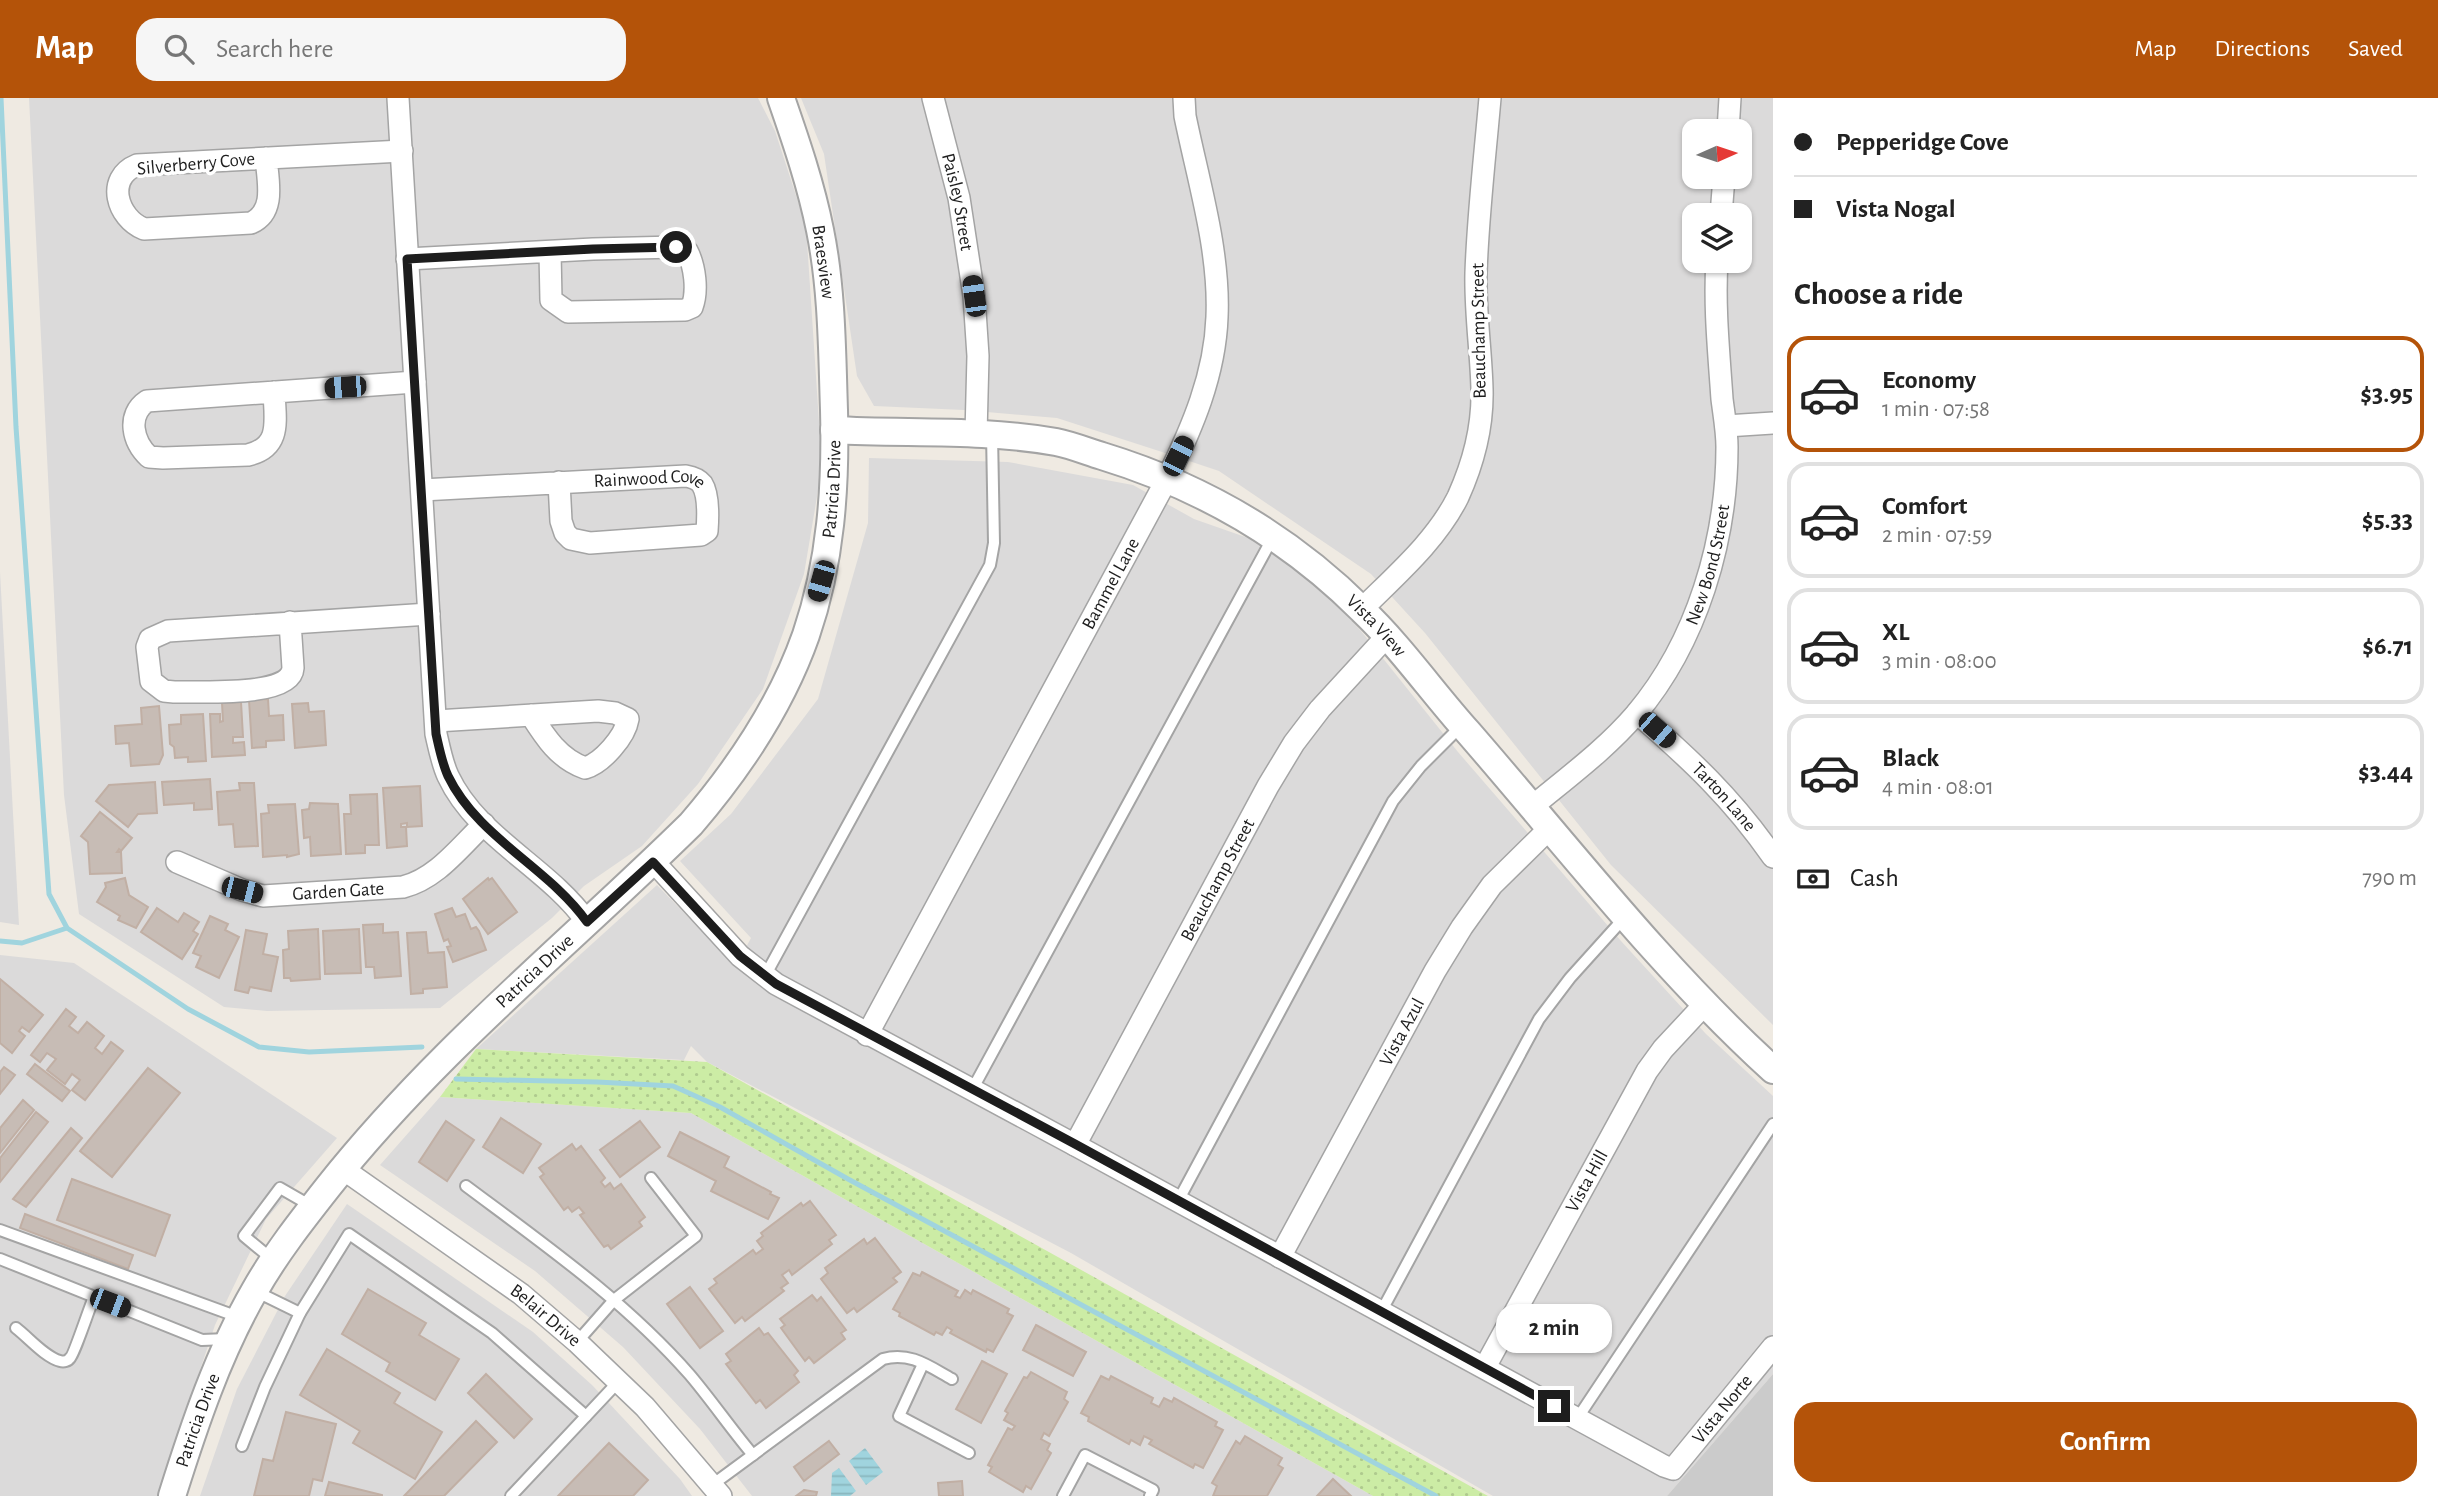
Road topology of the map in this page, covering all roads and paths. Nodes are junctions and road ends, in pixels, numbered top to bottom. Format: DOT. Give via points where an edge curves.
graph roads {
  1 [pos="398,98"];
  2 [pos="781,98"];
  3 [pos="933,98"];
  4 [pos="1184,98"];
  5 [pos="1490,98"];
  6 [pos="1730,98"];
  7 [pos="1729,119"];
  8 [pos="402,151"];
  9 [pos="266,158"];
  10 [pos="550,252"];
  11 [pos="407,259"];
  12 [pos="1717,273"];
  13 [pos="415,382"];
  14 [pos="274,392"];
  15 [pos="1773,423"];
  16 [pos="1726,426"];
  17 [pos="834,430"];
  18 [pos="984,434"];
  19 [pos="1167,480"];
  20 [pos="559,482"];
  21 [pos="422,490"];
  22 [pos="1274,536"];
  23 [pos="1362,609"];
  24 [pos="429,614"];
  25 [pos="290,622"];
  26 [pos="1387,636"];
  27 [pos="1637,713"];
  28 [pos="531,715"];
  29 [pos="436,721"];
  30 [pos="1462,725"];
  31 [pos="1533,806"];
  32 [pos="484,824"];
  33 [pos="1550,828"];
  34 [pos="1773,857"];
  35 [pos="177,862"];
  36 [pos="653,862"];
  37 [pos="1625,917"];
  38 [pos="587,922"];
  39 [pos="765,976"];
  40 [pos="1704,1005"];
  41 [pos="867,1035"];
  42 [pos="1773,1070"];
  43 [pos="971,1090"];
  44 [pos="1773,1124"];
  45 [pos="1075,1144"];
  46 [pos="343,1169"];
  47 [pos="651,1178"];
  48 [pos="466,1186"];
  49 [pos="1178,1201"];
  50 [pos="313,1207"];
  51 [pos="0,1230"];
  52 [pos="1280,1257"];
  53 [pos="0,1259"];
  54 [pos="274,1260"];
  55 [pos="255,1290"];
  56 [pos="94,1297"];
  57 [pos="614,1300"];
  58 [pos="1381,1312"];
  59 [pos="300,1313"];
  60 [pos="16,1328"];
  61 [pos="235,1328"];
  62 [pos="577,1342"];
  63 [pos="1773,1347"];
  64 [pos="923,1364"];
  65 [pos="1485,1367"];
  66 [pos="952,1379"];
  67 [pos="619,1381"];
  68 [pos="586,1416"];
  69 [pos="1577,1419"];
  70 [pos="242,1446"];
  71 [pos="970,1454"];
  72 [pos="752,1455"];
  73 [pos="716,1490"];
  74 [pos="172,1496"];
  75 [pos="511,1496"];
  76 [pos="1063,1496"];
  77 [pos="1150,1496"];
  1 -- 8 [label="street"];
  2 -- 17 [label="street, Braesview" via="801,154 820,232 833,337"];
  3 -- 18 [label="street, Paisley Street" via="960,198 974,296"];
  4 -- 19 [label="street, Bammel Lane" via="1215,262 1217,319 1206,385"];
  5 -- 23 [label="street, Beauchamp Street" via="1476,272 1482,390 1475,447 1443,522"];
  6 -- 7 [label="street"];
  8 -- 9 [label="street, Silverberry Cove"];
  8 -- 11 [label="street"];
  9 -- 9 [label="street, Silverberry Cove" via="137,165 122,176 119,206 133,224 144,229 251,223 267,209"];
  10 -- 10 [label="street" via="676,247 687,251 692,260 692,307 568,312 551,300"];
  10 -- 11 [label="street"];
  11 -- 13 [label="street"];
  12 -- 16 [label="street, New Bond Street"];
  13 -- 14 [label="street"];
  13 -- 21 [label="street"];
  14 -- 14 [label="street" via="147,401 136,413 136,442 149,457 258,452 272,440 275,429"];
  15 -- 16 [label="street"];
  16 -- 27 [label="street, New Bond Street" via="1726,489 1709,575 1673,659"];
  17 -- 18 [label="street, Vista View"];
  17 -- 36 [label="street, Patricia Drive" via="831,527 821,581 785,687 727,782"];
  18 -- 19 [label="street, Vista View" via="1058,443"];
  18 -- 39 [label="lane" via="993,543 990,565"];
  19 -- 22 [label="street, Vista View" via="1194,490"];
  19 -- 41 [label="street, Bammel Lane"];
  20 -- 20 [label="street, Rainwood Cove" via="565,533 580,542 634,541 707,531 705,493 696,478"];
  20 -- 21 [label="street, Rainwood Cove"];
  21 -- 24 [label="street"];
  22 -- 23 [label="street, Vista View"];
  22 -- 43 [label="lane"];
  23 -- 26 [label="street, Vista View"];
  24 -- 25 [label="street"];
  24 -- 29 [label="street"];
  25 -- 25 [label="street" via="293,675 287,681 268,689 174,692 151,681 147,647 158,634"];
  26 -- 30 [label="street, Vista View"];
  26 -- 45 [label="street, Beauchamp Street" via="1320,709 1274,775"];
  27 -- 31 [label="street, New Bond Street"];
  27 -- 34 [label="street, Tarton Lane" via="1734,804"];
  28 -- 29 [label="street"];
  29 -- 32 [label="street" via="448,776"];
  30 -- 31 [label="street, Vista View"];
  30 -- 49 [label="lane" via="1393,801"];
  31 -- 33 [label="street, Vista View"];
  32 -- 35 [label="street, Garden Gate" via="430,876 403,887 263,896"];
  32 -- 38 [label="street" via="574,904"];
  33 -- 37 [label="street, Vista View"];
  33 -- 52 [label="street, Vista Azul" via="1492,885 1462,927"];
  36 -- 38 [label="street, Patricia Drive"];
  36 -- 39 [label="street" via="740,956"];
  37 -- 40 [label="street, Vista View"];
  37 -- 58 [label="lane" via="1539,1019"];
  38 -- 46 [label="street, Patricia Drive" via="443,1058"];
  39 -- 41 [label="street"];
  40 -- 42 [label="street, Vista View"];
  40 -- 65 [label="street, Vista Hill" via="1647,1071"];
  41 -- 43 [label="street"];
  43 -- 45 [label="street"];
  44 -- 69 [label="lane"];
  45 -- 49 [label="street"];
  46 -- 50 [label="street, Patricia Drive"];
  46 -- 62 [label="street, Belair Drive" via="522,1294"];
  47 -- 57 [label="lane" via="696,1236"];
  48 -- 57 [label="lane"];
  49 -- 52 [label="street"];
  50 -- 54 [label="street, Patricia Drive"];
  50 -- 54 [label="lane" via="280,1188 244,1236"];
  51 -- 61 [label="lane"];
  52 -- 58 [label="street"];
  53 -- 56 [label="lane"];
  54 -- 55 [label="street, Patricia Drive"];
  55 -- 59 [label="lane"];
  55 -- 61 [label="street, Patricia Drive"];
  56 -- 60 [label="lane" via="66,1361 48,1354"];
  56 -- 61 [label="lane" via="202,1340"];
  57 -- 62 [label="lane"];
  57 -- 72 [label="lane" via="689,1375"];
  58 -- 65 [label="street"];
  59 -- 68 [label="lane" via="349,1234 492,1333"];
  59 -- 70 [label="lane"];
  61 -- 74 [label="street, Patricia Drive"];
  62 -- 67 [label="street, Belair Drive"];
  63 -- 69 [label="street, Vista Norte" via="1673,1469"];
  64 -- 66 [label="lane"];
  64 -- 71 [label="lane" via="899,1416"];
  64 -- 72 [label="lane" via="895,1355 883,1359"];
  65 -- 69 [label="street"];
  67 -- 68 [label="lane"];
  67 -- 73 [label="street, Belair Drive"];
  68 -- 75 [label="lane"];
  72 -- 73 [label="lane"];
  76 -- 77 [label="lane" via="1085,1455 1153,1490"];
}
